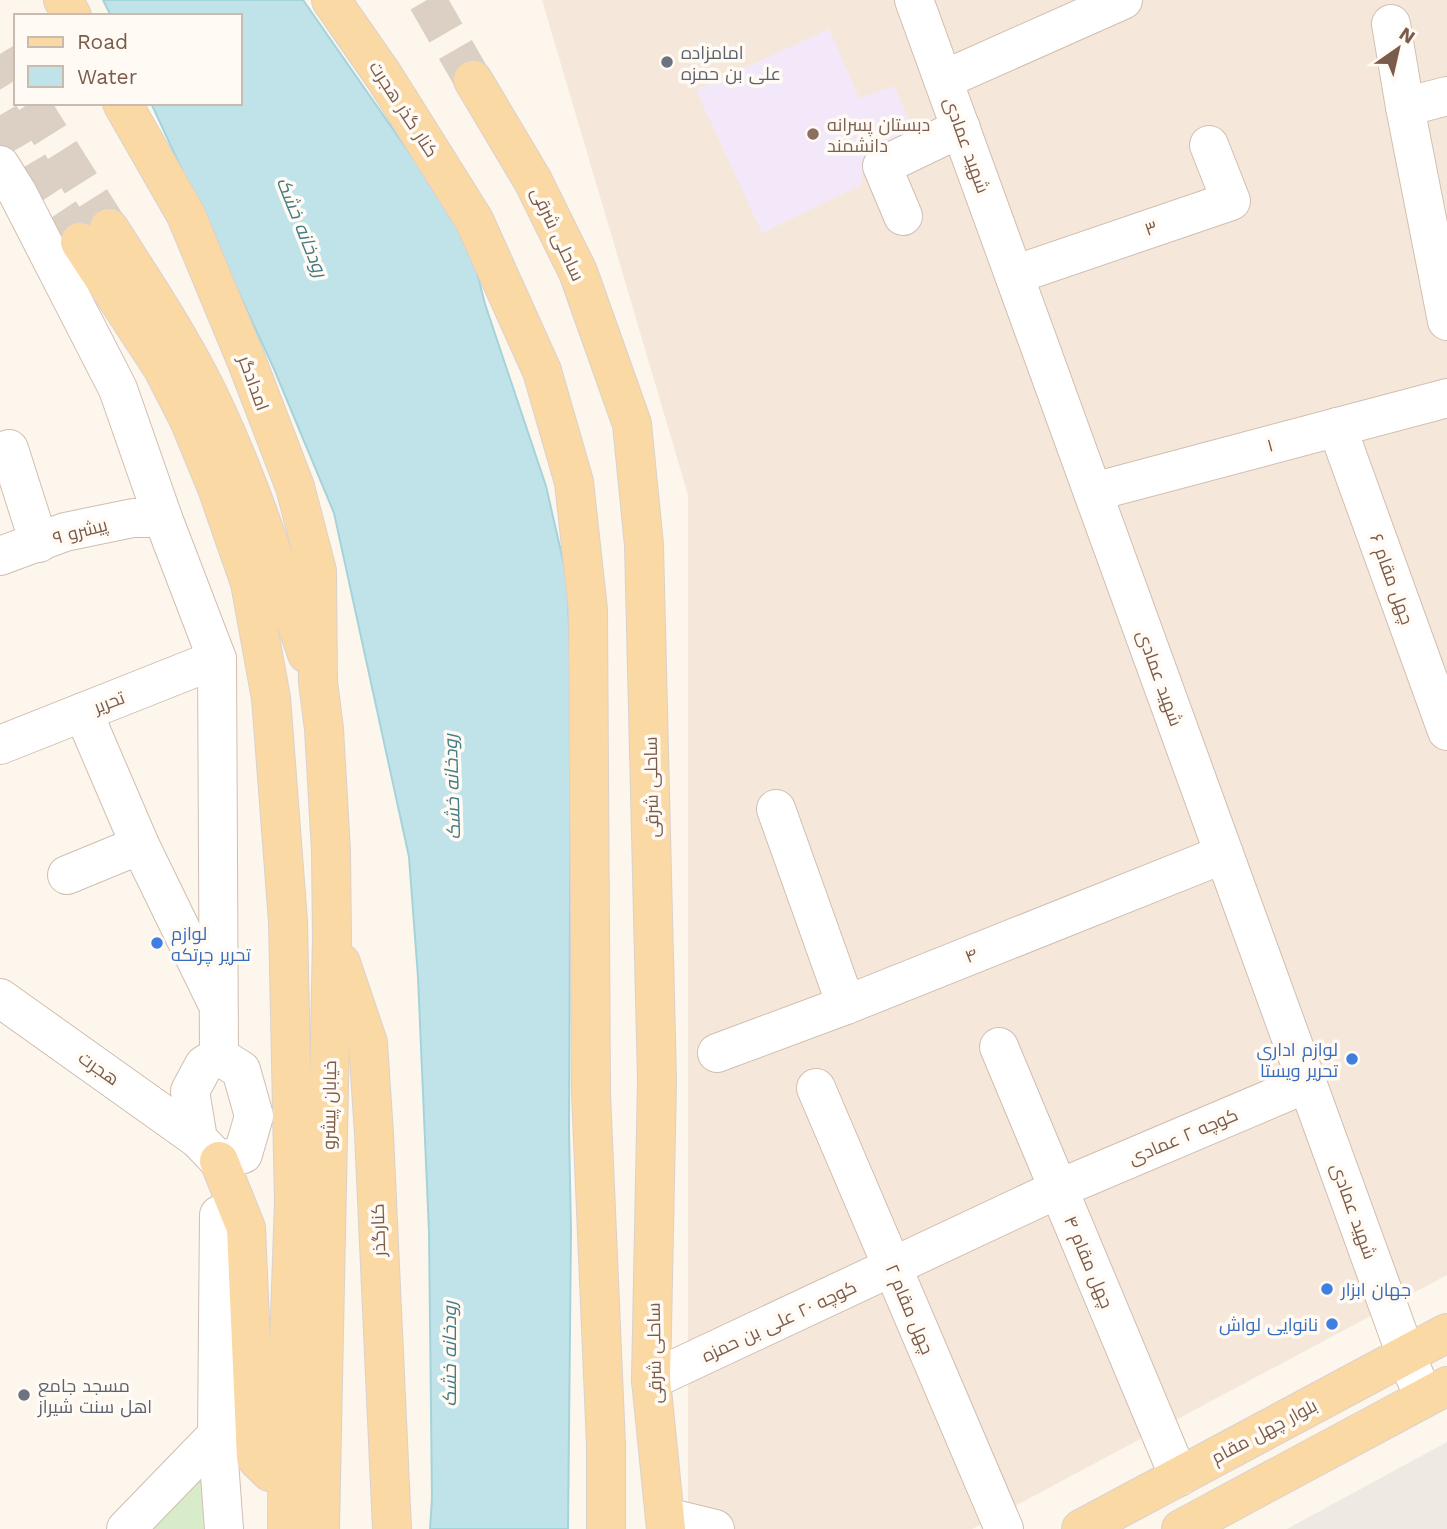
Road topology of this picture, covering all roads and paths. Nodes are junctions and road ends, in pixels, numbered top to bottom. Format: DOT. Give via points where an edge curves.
graph roads {
  1 [pos="331,0"];
  2 [pos="914,0"];
  3 [pos="1123,0"];
  4 [pos="1391,24"];
  5 [pos="473,80"];
  6 [pos="943,80"];
  7 [pos="1447,96"];
  8 [pos="123,105"];
  9 [pos="1405,107"];
  10 [pos="961,128"];
  11 [pos="1209,145"];
  12 [pos="0,164"];
  13 [pos="1434,189"];
  14 [pos="903,216"];
  15 [pos="1014,275"];
  16 [pos="1443,279"];
  17 [pos="1447,321"];
  18 [pos="1446,402"];
  19 [pos="1336,427"];
  20 [pos="9,449"];
  21 [pos="1093,492"];
  22 [pos="163,518"];
  23 [pos="39,543"];
  24 [pos="0,556"];
  25 [pos="217,659"];
  26 [pos="318,682"];
  27 [pos="83,712"];
  28 [pos="1447,731"];
  29 [pos="0,745"];
  30 [pos="776,809"];
  31 [pos="140,845"];
  32 [pos="1224,854"];
  33 [pos="67,875"];
  34 [pos="332,938"];
  35 [pos="0,998"];
  36 [pos="846,1005"];
  37 [pos="219,1007"];
  38 [pos="999,1047"];
  39 [pos="717,1053"];
  40 [pos="219,1056"];
  41 [pos="1308,1083"];
  42 [pos="817,1088"];
  43 [pos="209,1150"];
  44 [pos="1058,1189"];
  45 [pos="219,1215"];
  46 [pos="892,1267"];
  47 [pos="1447,1333"];
  48 [pos="1406,1355"];
  49 [pos="651,1380"];
  50 [pos="1436,1392"];
  51 [pos="217,1435"];
  52 [pos="287,1475"];
  53 [pos="1179,1477"];
  54 [pos="666,1523"];
  55 [pos="313,1527"];
  56 [pos="126,1529"];
  57 [pos="224,1529"];
  58 [pos="392,1529"];
  59 [pos="606,1529"];
  60 [pos="715,1529"];
  61 [pos="1004,1529"];
  62 [pos="1081,1529"];
  63 [pos="1181,1529"];
  1 -- 59 [label="main road, کنار گذر هجرت" via="474,220 542,371 574,482 588,610 591,1093"];
  2 -- 6 [label="street, شهید عمادی"];
  3 -- 6 [label="street"];
  4 -- 9 [label="street"];
  5 -- 49 [label="main road, ساحلی شرقی" via="533,181 578,272 632,424 644,545 657,1052"];
  6 -- 10 [label="street, شهید عمادی"];
  7 -- 9 [label="street"];
  8 -- 26 [label="main road, امدادگر" via="186,215 295,487 317,571"];
  9 -- 13 [label="street"];
  10 -- 14 [label="street" via="882,166"];
  10 -- 15 [label="street, شهید عمادی"];
  11 -- 15 [label="street, ۳" via="1231,201"];
  12 -- 22 [label="street" via="118,389"];
  13 -- 16 [label="street"];
  15 -- 21 [label="street, شهید عمادی"];
  16 -- 17 [label="street"];
  18 -- 19 [label="street, ۱"];
  19 -- 21 [label="street, ۱"];
  19 -- 28 [label="street, چهل مقام ۶"];
  20 -- 23 [label="street"];
  21 -- 32 [label="street, شهید عمادی"];
  22 -- 23 [label="street, پیشرو ۹" via="133,517 65,532"];
  22 -- 25 [label="street"];
  23 -- 24 [label="street, پیشرو ۹"];
  25 -- 27 [label="street, تحریر"];
  25 -- 37 [label="street"];
  26 -- 34 [label="main road, خیابان پیشرو" via="328,797"];
  26 -- 52 [label="main road, خیابان پیشرو" via="217,411 187,353 95,235 189,420 217,488 250,583 271,698 288,920 294,1202"];
  27 -- 29 [label="street, تحریر"];
  27 -- 31 [label="street"];
  30 -- 36 [label="street"];
  31 -- 33 [label="street"];
  31 -- 37 [label="street"];
  32 -- 36 [label="street, ۴"];
  32 -- 41 [label="street, شهید عمادی"];
  34 -- 55 [label="main road, خیابان پیشرو"];
  34 -- 58 [label="main road, کنارگذر" via="368,1043"];
  35 -- 43 [label="street, هجرت"];
  36 -- 39 [label="street, ۴"];
  37 -- 40 [label="street"];
  38 -- 44 [label="street, چهل مقام ۴"];
  40 -- 43 [label="street" via="204,1066 190,1091"];
  40 -- 43 [label="street" via="241,1070 254,1116 243,1154"];
  41 -- 44 [label="street, کوچه ۲ عمادی"];
  41 -- 48 [label="street, شهید عمادی"];
  42 -- 46 [label="street, چهل مقام ۲"];
  43 -- 52 [label="main road" via="246,1228 256,1458 270,1472"];
  44 -- 46 [label="street, کوچه ۲۰ علی بن حمزه"];
  44 -- 53 [label="street, چهل مقام ۴"];
  45 -- 51 [label="street"];
  46 -- 49 [label="street, کوچه ۲۰ علی بن حمزه"];
  46 -- 61 [label="street, چهل مقام ۲"];
  47 -- 48 [label="main road, بلوار چهل مقام"];
  48 -- 50 [label="street, شهید عمادی"];
  48 -- 53 [label="main road, بلوار چهل مقام"];
  49 -- 54 [label="main road, ساحلی شرقی"];
  50 -- 63 [label="main road"];
  51 -- 56 [label="street"];
  51 -- 57 [label="street"];
  52 -- 55 [label="main road, خیابان پیشرو"];
  53 -- 62 [label="main road, بلوار چهل مقام"];
  54 -- 60 [label="street"];
}
